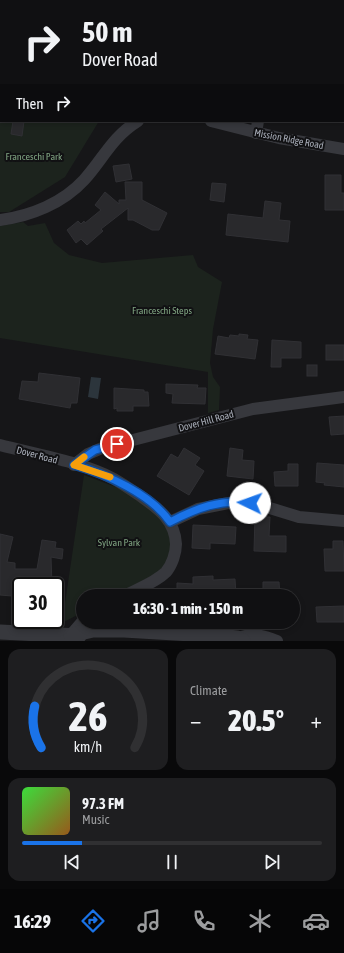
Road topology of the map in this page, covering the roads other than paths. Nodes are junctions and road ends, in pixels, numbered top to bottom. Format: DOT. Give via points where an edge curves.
graph roads {
  1 [pos="136,122"];
  2 [pos="219,122"];
  3 [pos="257,127"];
  4 [pos="344,149"];
  5 [pos="0,220"];
  6 [pos="344,396"];
  7 [pos="0,444"];
  8 [pos="74,465"];
  9 [pos="344,521"];
  10 [pos="170,522"];
  11 [pos="137,589"];
  12 [pos="78,629"];
  13 [pos="0,632"];
  14 [pos="72,638"];
  15 [pos="240,639"];
  16 [pos="96,640"];
  17 [pos="148,641"];
  18 [pos="277,641"];
  1 -- 5 [label="street" via="114,140 85,179 70,193 35,212"];
  2 -- 3 [label="street, Mission Ridge Road"];
  3 -- 4 [label="street, Mission Ridge Road"];
  6 -- 8 [label="street, Dover Hill Road" via="261,408 226,416 102,448 88,454"];
  7 -- 8 [label="street, Dover Road"];
  8 -- 10 [label="street, Dover Road" via="120,482 155,506"];
  9 -- 10 [label="street" via="299,517 260,504 234,502 198,509"];
  10 -- 11 [label="street, Dover Road" via="175,534 176,547 173,559 167,570 159,577"];
  12 -- 14 [label="street"];
  13 -- 14 [label="street"];
  14 -- 15 [label="street" via="93,630"];
  14 -- 16 [label="street"];
  15 -- 18 [label="street" via="248,635 260,635"];
  16 -- 17 [label="street"];
}
